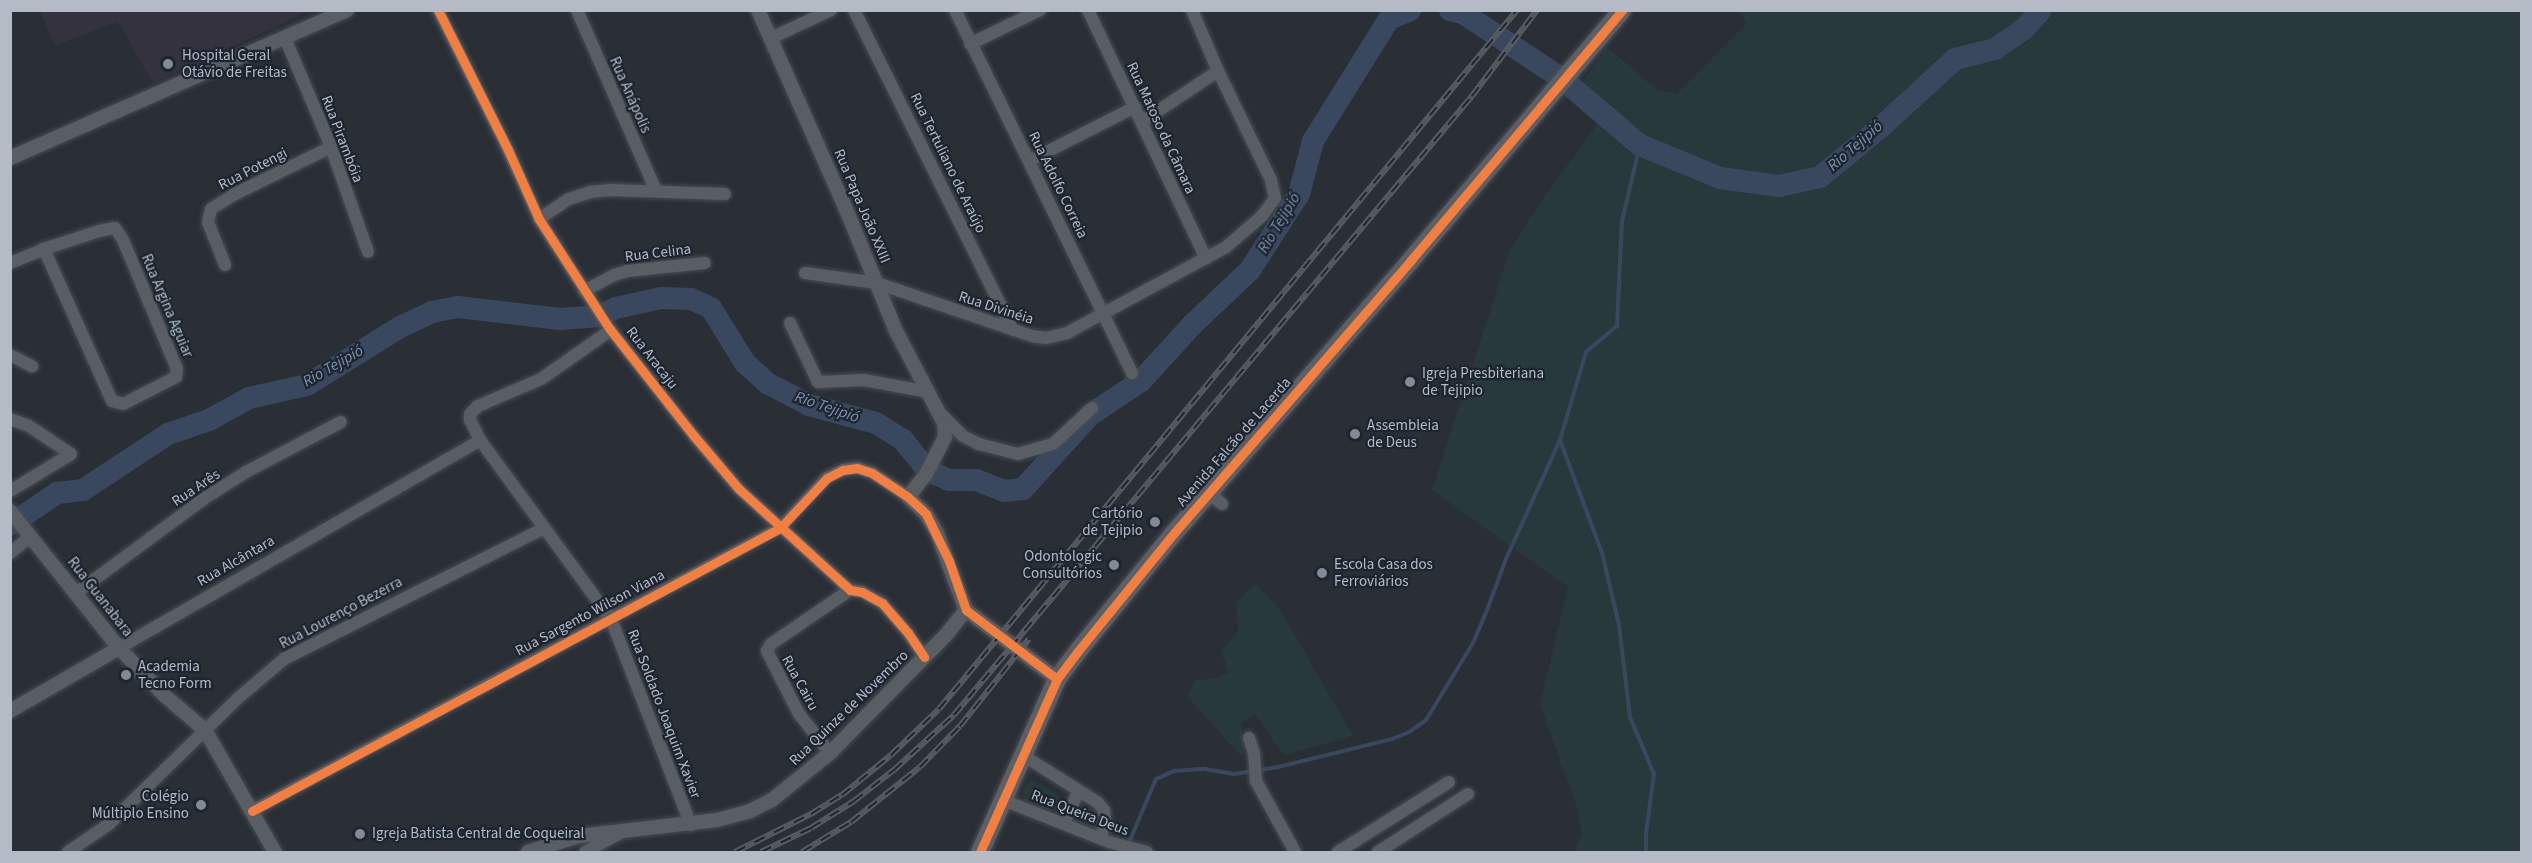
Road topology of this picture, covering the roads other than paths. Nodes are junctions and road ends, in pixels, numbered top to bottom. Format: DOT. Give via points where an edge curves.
graph roads {
  1 [pos="347,10"];
  2 [pos="438,10"];
  3 [pos="577,10"];
  4 [pos="758,10"];
  5 [pos="831,10"];
  6 [pos="854,10"];
  7 [pos="955,10"];
  8 [pos="1040,10"];
  9 [pos="1088,10"];
  10 [pos="1192,10"];
  11 [pos="1622,10"];
  12 [pos="285,38"];
  13 [pos="771,38"];
  14 [pos="970,44"];
  15 [pos="1218,70"];
  16 [pos="1135,107"];
  17 [pos="1143,121"];
  18 [pos="331,147"];
  19 [pos="10,158"];
  20 [pos="1029,161"];
  21 [pos="656,191"];
  22 [pos="724,194"];
  23 [pos="538,219"];
  24 [pos="44,249"];
  25 [pos="368,252"];
  26 [pos="1206,258"];
  27 [pos="10,263"];
  28 [pos="705,263"];
  29 [pos="225,265"];
  30 [pos="806,273"];
  31 [pos="877,283"];
  32 [pos="585,292"];
  33 [pos="1105,313"];
  34 [pos="790,323"];
  35 [pos="610,329"];
  36 [pos="1013,330"];
  37 [pos="10,355"];
  38 [pos="32,366"];
  39 [pos="1132,372"];
  40 [pos="928,392"];
  41 [pos="1092,408"];
  42 [pos="940,413"];
  43 [pos="10,419"];
  44 [pos="341,422"];
  45 [pos="480,440"];
  46 [pos="10,491"];
  47 [pos="908,497"];
  48 [pos="10,512"];
  49 [pos="780,528"];
  50 [pos="543,529"];
  51 [pos="30,534"];
  52 [pos="10,553"];
  53 [pos="850,590"];
  54 [pos="76,593"];
  55 [pos="966,610"];
  56 [pos="610,619"];
  57 [pos="119,648"];
  58 [pos="924,657"];
  59 [pos="1057,679"];
  60 [pos="10,711"];
  61 [pos="205,730"];
  62 [pos="1249,738"];
  63 [pos="830,753"];
  64 [pos="1024,756"];
  65 [pos="1449,782"];
  66 [pos="1078,791"];
  67 [pos="1468,794"];
  68 [pos="1003,801"];
  69 [pos="252,810"];
  70 [pos="1065,822"];
  71 [pos="691,825"];
  72 [pos="624,831"];
  73 [pos="1105,840"];
  74 [pos="68,852"];
  75 [pos="275,852"];
  76 [pos="528,852"];
  77 [pos="585,852"];
  78 [pos="980,852"];
  79 [pos="1147,852"];
  80 [pos="1295,852"];
  81 [pos="1338,852"];
  82 [pos="1378,852"];
  1 -- 12 [label="street"];
  2 -- 23 [label="street, Rua Aracaju"];
  3 -- 21 [label="street, Rua Anápolis"];
  4 -- 13 [label="street, Rua Papa João XXIII"];
  5 -- 13 [label="street"];
  6 -- 36 [label="street, Rua Tertuliano de Araújo"];
  7 -- 14 [label="street, Rua Adolfo Correia"];
  8 -- 14 [label="street"];
  9 -- 16 [label="street, Rua Matoso da Câmara"];
  10 -- 15 [label="street"];
  11 -- 59 [label="main road, Avenida Falcão de Lacerda" via="1216,499"];
  12 -- 18 [label="street, Rua Pirambóia"];
  12 -- 19 [label="street"];
  13 -- 31 [label="street, Rua Papa João XXIII"];
  14 -- 20 [label="street, Rua Adolfo Correia"];
  15 -- 17 [label="street"];
  15 -- 26 [label="street, Rua Divinéia" via="1271,180 1275,198 1241,237"];
  16 -- 17 [label="street, Rua Matoso da Câmara"];
  16 -- 20 [label="street"];
  17 -- 26 [label="street, Rua Matoso da Câmara"];
  18 -- 25 [label="street, Rua Pirambóia"];
  18 -- 29 [label="street, Rua Potengi" via="211,209 208,222"];
  20 -- 33 [label="street, Rua Adolfo Correia"];
  21 -- 22 [label="street"];
  21 -- 23 [label="street" via="590,192 569,199"];
  23 -- 32 [label="street, Rua Aracaju"];
  24 -- 24 [label="street, Rua Argina Aguiar" via="112,401 123,404 176,377 177,369 115,228"];
  24 -- 27 [label="street, Rua Argina Aguiar"];
  26 -- 33 [label="street, Rua Divinéia"];
  28 -- 32 [label="street, Rua Celina" via="627,271"];
  30 -- 31 [label="street, Rua Divinéia"];
  31 -- 36 [label="street, Rua Divinéia"];
  31 -- 40 [label="street, Rua Papa João XXIII" via="908,357"];
  32 -- 35 [label="street, Rua Aracaju"];
  33 -- 36 [label="street, Rua Divinéia" via="1055,337"];
  33 -- 39 [label="street, Rua Adolfo Correia"];
  34 -- 40 [label="street" via="818,382 864,380"];
  35 -- 45 [label="street" via="541,379 474,410 470,420"];
  35 -- 49 [label="street, Rua Aracaju" via="720,468"];
  37 -- 38 [label="street"];
  40 -- 42 [label="street, Rua Papa João XXIII"];
  41 -- 42 [label="street, Rua Papa João XXIII" via="1053,444 1018,454 963,436"];
  42 -- 47 [label="street, Rua Papa João XXIII" via="945,437 926,474"];
  43 -- 46 [label="street" via="29,426 71,454"];
  44 -- 54 [label="street, Rua Arês" via="205,498"];
  45 -- 50 [label="street, Rua Soldado Joaquim Xavier"];
  45 -- 57 [label="street, Rua Alcântara"];
  47 -- 49 [label="street, Rua Sargento Wilson Viana" via="872,473 857,468 843,470 827,478"];
  47 -- 55 [label="street, Rua Sargento Wilson Viana" via="926,514 950,561"];
  48 -- 51 [label="street, Rua Guanabara"];
  49 -- 53 [label="street, Rua Aracaju"];
  49 -- 56 [label="street, Rua Sargento Wilson Viana"];
  50 -- 56 [label="street, Rua Soldado Joaquim Xavier"];
  50 -- 61 [label="street, Rua Lourenço Bezerra" via="284,659"];
  51 -- 52 [label="street"];
  51 -- 54 [label="street, Rua Guanabara"];
  53 -- 58 [label="street, Rua Aracaju" via="882,603"];
  53 -- 63 [label="street, Rua Cairu" via="771,644 767,651 799,714"];
  54 -- 57 [label="street, Rua Guanabara"];
  55 -- 58 [label="street, Rua Quinze de Novembro"];
  55 -- 59 [label="street"];
  56 -- 69 [label="street, Rua Sargento Wilson Viana"];
  56 -- 71 [label="street, Rua Soldado Joaquim Xavier"];
  57 -- 60 [label="street, Rua Alcântara"];
  57 -- 61 [label="street, Rua Guanabara"];
  58 -- 63 [label="street, Rua Quinze de Novembro"];
  59 -- 64 [label="main road, Avenida Falcão de Lacerda"];
  61 -- 69 [label="street, Rua Guanabara"];
  61 -- 74 [label="street, Rua Lourenço Bezerra" via="109,824"];
  62 -- 80 [label="street" via="1255,775"];
  63 -- 71 [label="street, Rua Quinze de Novembro" via="798,781 750,811"];
  64 -- 66 [label="street"];
  64 -- 68 [label="main road, Avenida Falcão de Lacerda"];
  65 -- 81 [label="street"];
  66 -- 70 [label="street"];
  66 -- 73 [label="street" via="1104,810"];
  67 -- 82 [label="street"];
  68 -- 70 [label="street, Rua Queira Deus"];
  68 -- 78 [label="main road, Avenida Falcão de Lacerda"];
  69 -- 75 [label="street, Rua Guanabara"];
  70 -- 73 [label="street, Rua Queira Deus"];
  71 -- 72 [label="street, Rua Quinze de Novembro"];
  72 -- 76 [label="street, Rua Quinze de Novembro" via="579,836"];
  72 -- 77 [label="street"];
  73 -- 79 [label="street, Rua Queira Deus"];
}
